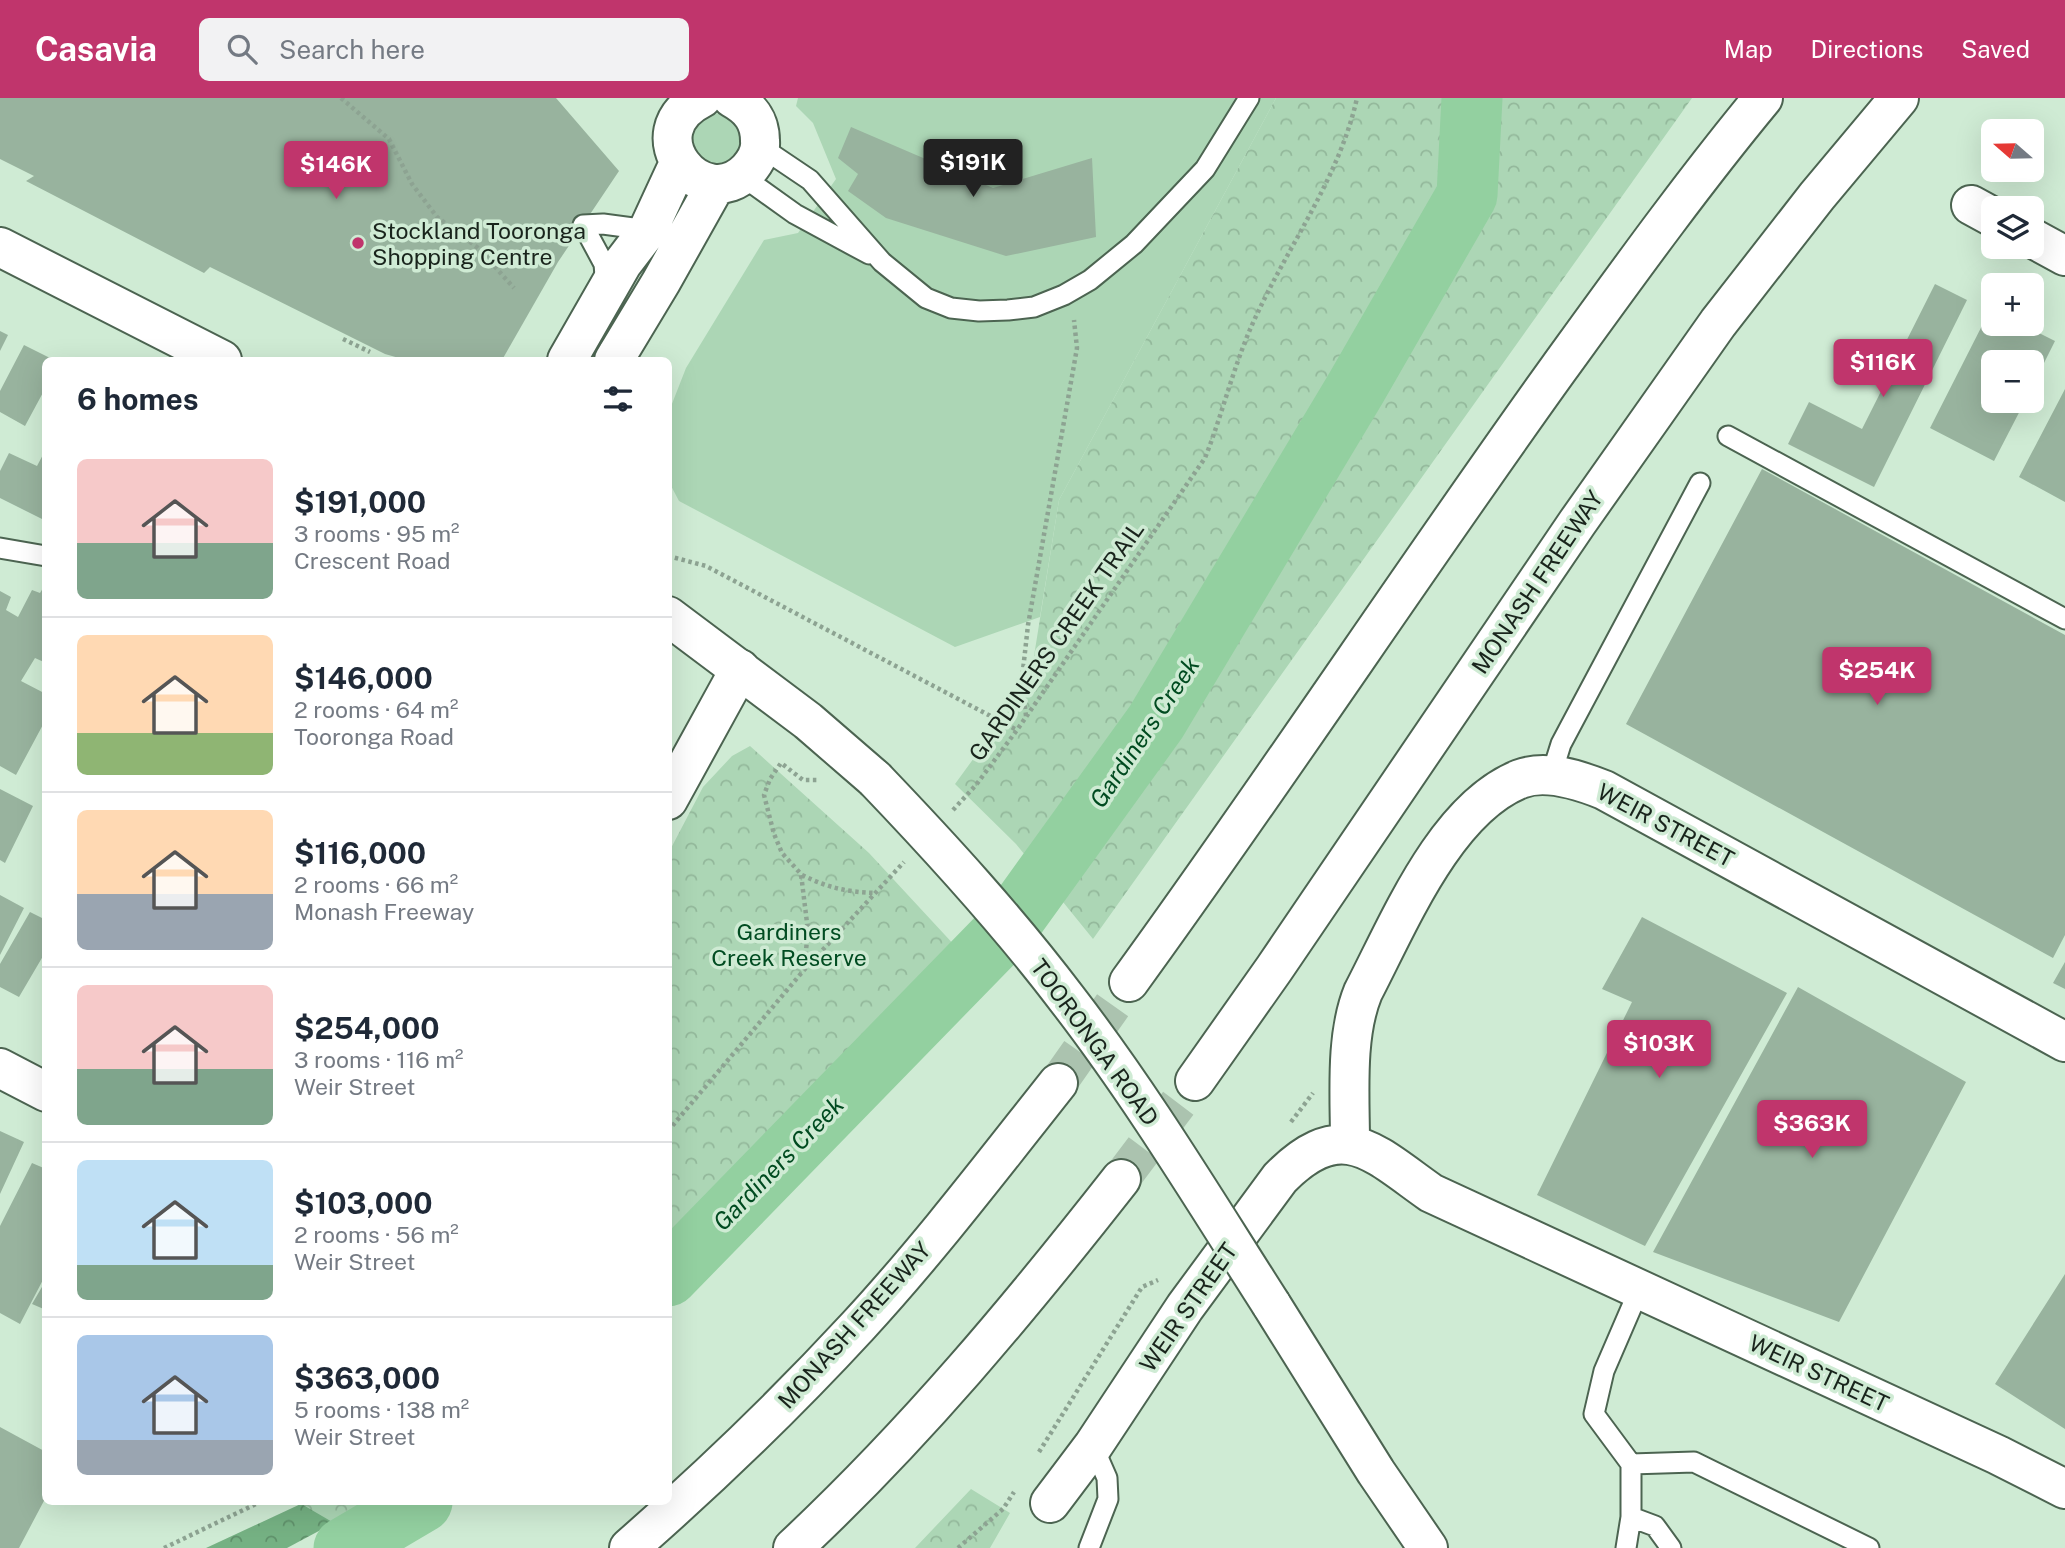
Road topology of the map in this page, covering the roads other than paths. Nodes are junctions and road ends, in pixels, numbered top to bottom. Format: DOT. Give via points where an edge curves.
graph roads {
  1 [pos="732,98"];
  2 [pos="1249,98"];
  3 [pos="1763,98"];
  4 [pos="1899,98"];
  5 [pos="678,105"];
  6 [pos="679,163"];
  7 [pos="739,169"];
  8 [pos="648,230"];
  9 [pos="2044,245"];
  10 [pos="0,247"];
  11 [pos="2065,256"];
  12 [pos="882,262"];
  13 [pos="606,291"];
  14 [pos="216,357"];
  15 [pos="569,357"];
  16 [pos="617,357"];
  17 [pos="1728,436"];
  18 [pos="1700,483"];
  19 [pos="0,548"];
  20 [pos="42,555"];
  21 [pos="672,619"];
  22 [pos="2065,619"];
  23 [pos="740,669"];
  24 [pos="1551,776"];
  25 [pos="672,793"];
  26 [pos="1129,982"];
  27 [pos="2065,1042"];
  28 [pos="0,1068"];
  29 [pos="1195,1081"];
  30 [pos="1058,1083"];
  31 [pos="42,1090"];
  32 [pos="1350,1143"];
  33 [pos="1121,1179"];
  34 [pos="1639,1290"];
  35 [pos="1093,1446"];
  36 [pos="1631,1464"];
  37 [pos="2065,1489"];
  38 [pos="1050,1503"];
  39 [pos="1631,1517"];
  40 [pos="629,1548"];
  41 [pos="793,1548"];
  42 [pos="1089,1548"];
  43 [pos="1428,1548"];
  44 [pos="1626,1548"];
  45 [pos="1671,1548"];
  46 [pos="1869,1548"];
  1 -- 7 [label="main road" via="755,117 760,132"];
  2 -- 12 [label="lane" via="1205,169 1134,244 1070,292 1034,307 951,308 926,298"];
  3 -- 26 [label="main road" via="1632,267"];
  4 -- 29 [label="main road, MONASH FREEWAY" via="1718,323"];
  5 -- 6 [label="main road" via="672,141"];
  6 -- 7 [label="main road" via="695,178"];
  6 -- 8 [label="main road"];
  7 -- 12 [label="lane" via="795,214"];
  7 -- 12 [label="lane" via="810,180"];
  7 -- 16 [label="main road"];
  8 -- 13 [label="main road"];
  8 -- 13 [label="lane" via="583,225 604,264"];
  9 -- 11 [label="main road"];
  10 -- 14 [label="main road"];
  13 -- 15 [label="main road"];
  17 -- 22 [label="lane"];
  18 -- 24 [label="lane" via="1565,735"];
  19 -- 20 [label="lane"];
  21 -- 23 [label="main road, TOORONGA ROAD"];
  23 -- 25 [label="main road"];
  23 -- 43 [label="main road, TOORONGA ROAD, bridge" via="875,779 967,878 1068,999 1169,1143"];
  24 -- 27 [label="main road, WEIR STREET" via="1604,790"];
  24 -- 32 [label="main road, WEIR STREET" via="1522,778 1471,811 1427,872 1355,1011"];
  28 -- 31 [label="main road"];
  30 -- 40 [label="main road, MONASH FREEWAY" via="859,1324 757,1431"];
  32 -- 34 [label="main road, WEIR STREET" via="1371,1150 1431,1193"];
  32 -- 35 [label="main road, WEIR STREET" via="1298,1160 1280,1178 1185,1307"];
  33 -- 41 [label="main road" via="937,1403"];
  34 -- 36 [label="lane" via="1604,1371 1594,1415"];
  34 -- 37 [label="main road, WEIR STREET"];
  35 -- 38 [label="main road, WEIR STREET"];
  35 -- 42 [label="lane" via="1107,1478 1108,1499"];
  36 -- 39 [label="lane"];
  36 -- 46 [label="lane" via="1693,1462"];
  39 -- 44 [label="lane"];
  39 -- 45 [label="lane" via="1655,1526"];
}
